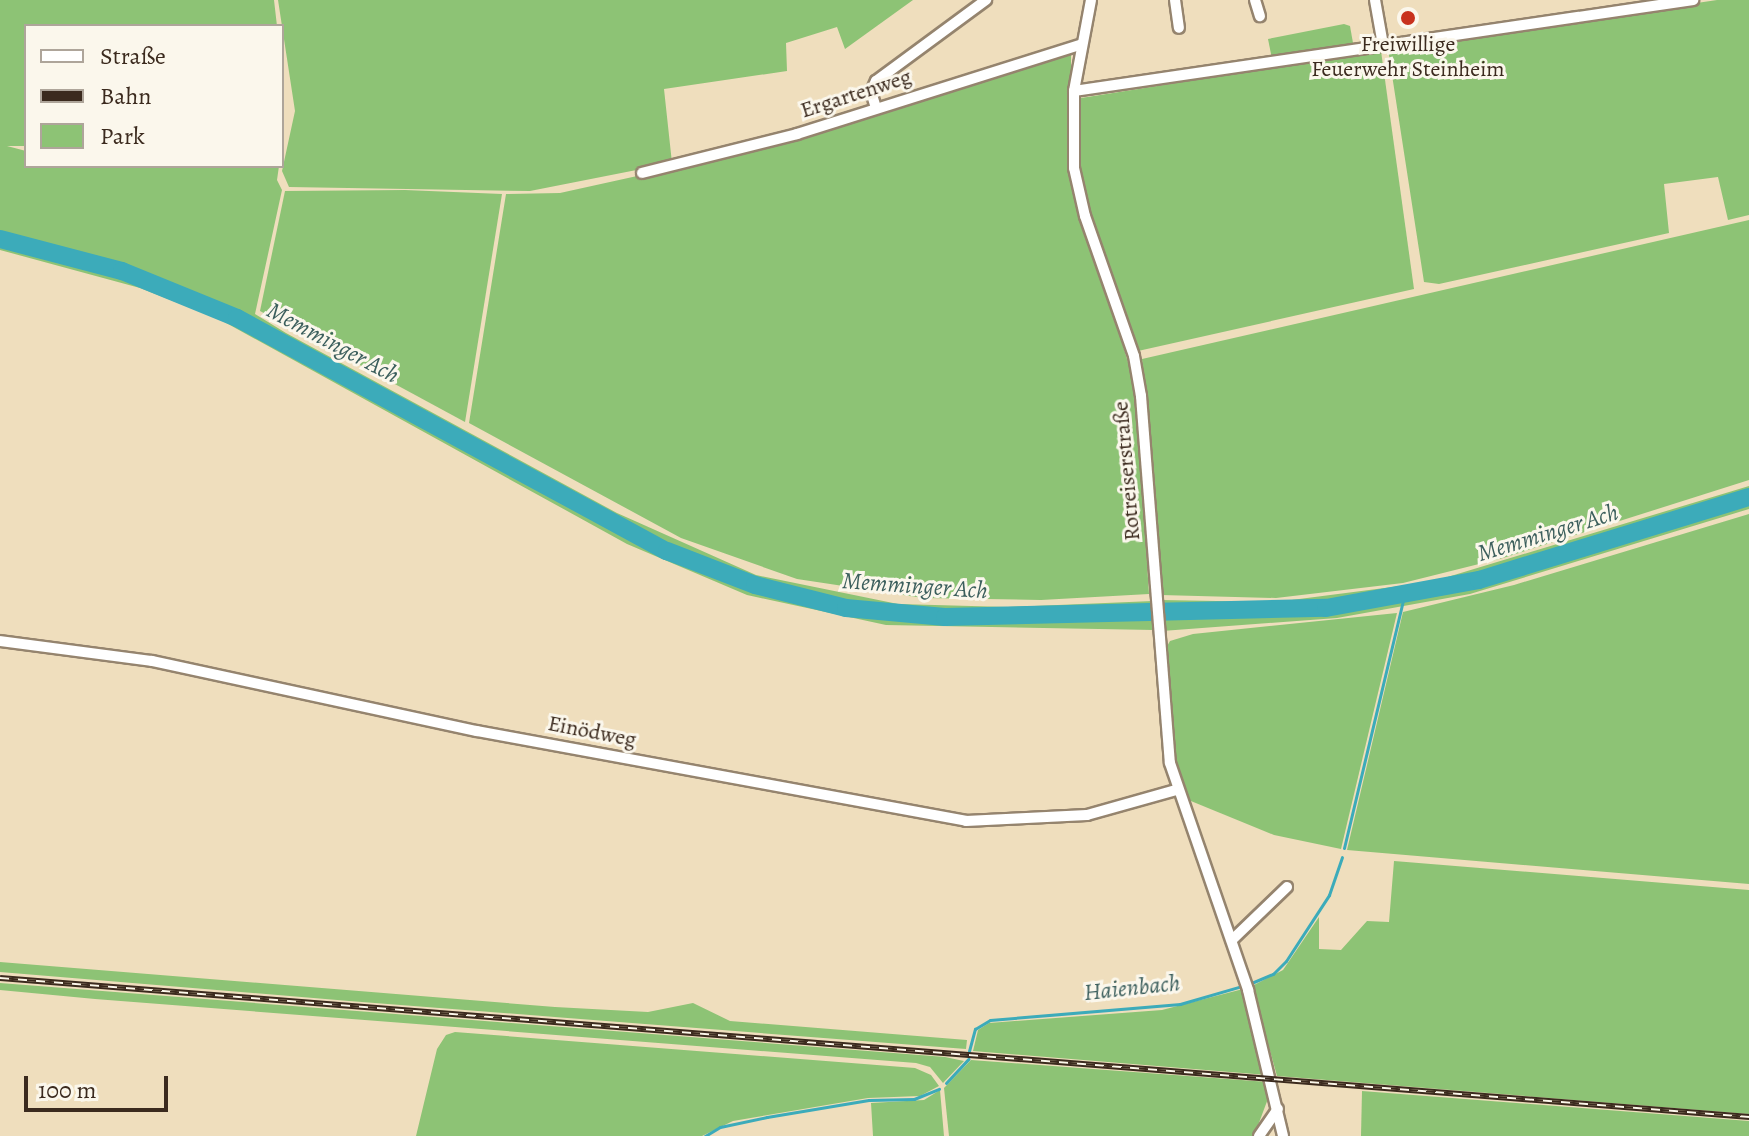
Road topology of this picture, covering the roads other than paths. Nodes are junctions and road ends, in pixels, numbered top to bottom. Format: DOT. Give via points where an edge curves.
graph roads {
  1 [pos="986,0"];
  2 [pos="1091,0"];
  3 [pos="1175,0"];
  4 [pos="1255,0"];
  5 [pos="1375,0"];
  6 [pos="1693,0"];
  7 [pos="1260,16"];
  8 [pos="1179,28"];
  9 [pos="1080,45"];
  10 [pos="1383,45"];
  11 [pos="1074,91"];
  12 [pos="876,108"];
  13 [pos="642,173"];
  14 [pos="0,641"];
  15 [pos="1176,790"];
  16 [pos="1287,887"];
  17 [pos="1233,939"];
  18 [pos="1278,1109"];
  19 [pos="1259,1136"];
  20 [pos="1283,1136"];
  1 -- 12 [label="street" via="876,81 871,92"];
  2 -- 9 [label="street, Rotreiserstraße"];
  3 -- 8 [label="street"];
  4 -- 7 [label="street"];
  5 -- 10 [label="street"];
  6 -- 10 [label="street"];
  9 -- 11 [label="street, Rotreiserstraße"];
  9 -- 12 [label="street, Ergartenweg"];
  10 -- 11 [label="street"];
  11 -- 15 [label="street, Rotreiserstraße" via="1079,195 1134,356 1141,396"];
  12 -- 13 [label="street, Ergartenweg"];
  14 -- 15 [label="street, Einödweg" via="152,661 477,731 966,821 1074,817"];
  15 -- 17 [label="street, Rotreiserstraße"];
  16 -- 17 [label="street"];
  17 -- 18 [label="street, Rotreiserstraße"];
  18 -- 19 [label="street"];
  18 -- 20 [label="street, Rotreiserstraße"];
}
